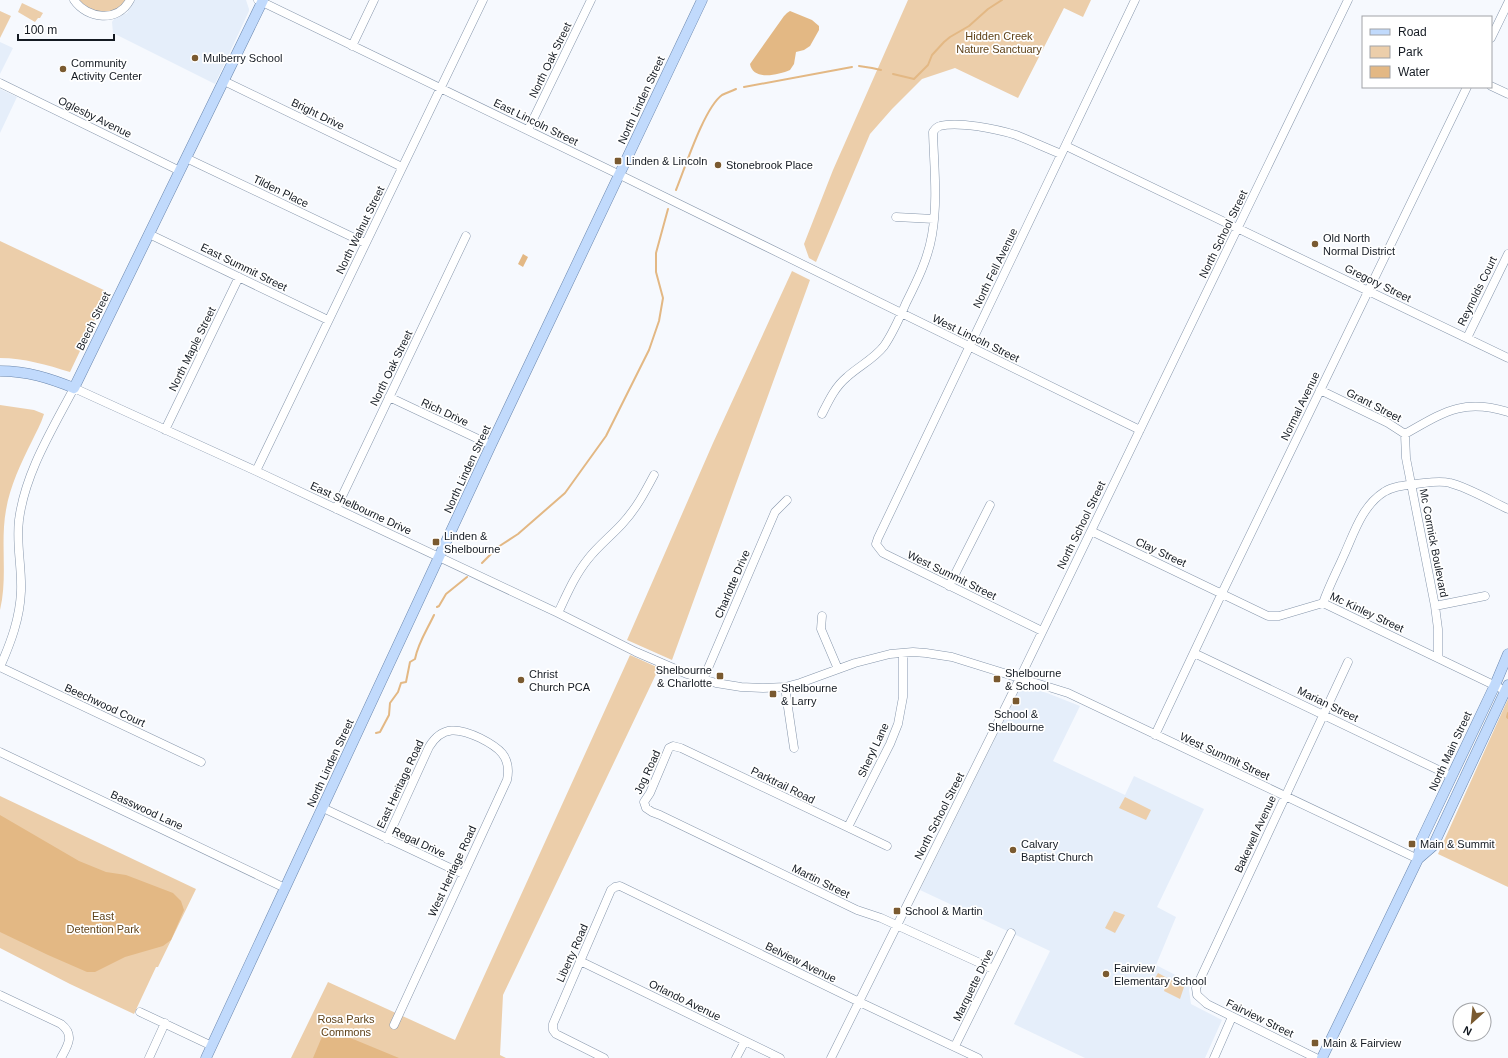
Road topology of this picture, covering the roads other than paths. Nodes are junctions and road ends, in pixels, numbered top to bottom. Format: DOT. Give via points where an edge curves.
graph roads {
  1 [pos="74,0"];
  2 [pos="130,0"];
  3 [pos="374,0"];
  4 [pos="483,0"];
  5 [pos="591,0"];
  6 [pos="701,0"];
  7 [pos="1135,0"];
  8 [pos="1348,0"];
  9 [pos="261,1"];
  10 [pos="1508,3"];
  11 [pos="1492,36"];
  12 [pos="352,46"];
  13 [pos="224,81"];
  14 [pos="0,83"];
  15 [pos="1492,86"];
  16 [pos="440,88"];
  17 [pos="1467,88"];
  18 [pos="1508,94"];
  19 [pos="528,130"];
  20 [pos="1066,146"];
  21 [pos="1061,154"];
  22 [pos="186,158"];
  23 [pos="402,167"];
  24 [pos="180,171"];
  25 [pos="620,175"];
  26 [pos="896,217"];
  27 [pos="934,219"];
  28 [pos="1238,228"];
  29 [pos="149,234"];
  30 [pos="466,236"];
  31 [pos="366,243"];
  32 [pos="1508,254"];
  33 [pos="803,265"];
  34 [pos="239,277"];
  35 [pos="1368,290"];
  36 [pos="901,313"];
  37 [pos="328,320"];
  38 [pos="1467,338"];
  39 [pos="969,346"];
  40 [pos="1508,358"];
  41 [pos="0,371"];
  42 [pos="74,388"];
  43 [pos="1320,390"];
  44 [pos="389,397"];
  45 [pos="1508,412"];
  46 [pos="822,414"];
  47 [pos="165,430"];
  48 [pos="1140,430"];
  49 [pos="1405,434"];
  50 [pos="491,445"];
  51 [pos="256,471"];
  52 [pos="654,475"];
  53 [pos="1411,485"];
  54 [pos="787,500"];
  55 [pos="990,505"];
  56 [pos="336,509"];
  57 [pos="1508,509"];
  58 [pos="1091,531"];
  59 [pos="877,547"];
  60 [pos="439,557"];
  61 [pos="949,586"];
  62 [pos="1222,593"];
  63 [pos="1485,596"];
  64 [pos="1323,602"];
  65 [pos="1435,606"];
  66 [pos="558,613"];
  67 [pos="822,616"];
  68 [pos="1042,631"];
  69 [pos="903,653"];
  70 [pos="1194,653"];
  71 [pos="1508,654"];
  72 [pos="1438,657"];
  73 [pos="1348,662"];
  74 [pos="0,667"];
  75 [pos="838,670"];
  76 [pos="1020,679"];
  77 [pos="703,680"];
  78 [pos="1501,686"];
  79 [pos="785,687"];
  80 [pos="1323,714"];
  81 [pos="1155,735"];
  82 [pos="478,737"];
  83 [pos="669,748"];
  84 [pos="794,748"];
  85 [pos="0,752"];
  86 [pos="201,762"];
  87 [pos="1451,776"];
  88 [pos="1285,797"];
  89 [pos="645,804"];
  90 [pos="323,808"];
  91 [pos="848,828"];
  92 [pos="387,839"];
  93 [pos="887,846"];
  94 [pos="1418,859"];
  95 [pos="463,874"];
  96 [pos="615,887"];
  97 [pos="285,888"];
  98 [pos="897,925"];
  99 [pos="1011,933"];
  100 [pos="580,961"];
  101 [pos="993,969"];
  102 [pos="0,995"];
  103 [pos="1197,995"];
  104 [pos="859,1002"];
  105 [pos="140,1012"];
  106 [pos="1232,1017"];
  107 [pos="165,1023"];
  108 [pos="394,1025"];
  109 [pos="745,1041"];
  110 [pos="212,1046"];
  111 [pos="955,1046"];
  112 [pos="62,1058"];
  113 [pos="149,1058"];
  114 [pos="206,1058"];
  115 [pos="604,1058"];
  116 [pos="736,1058"];
  117 [pos="780,1058"];
  118 [pos="831,1058"];
  119 [pos="978,1058"];
  120 [pos="1214,1058"];
  121 [pos="1316,1058"];
  122 [pos="1322,1058"];
  1 -- 2 [label="street" via="90,14 105,16 122,10"];
  3 -- 12 [label="street"];
  4 -- 16 [label="street, North Walnut Street"];
  5 -- 19 [label="street, North Oak Street"];
  6 -- 25 [label="main road, North Linden Street"];
  7 -- 20 [label="street, North Fell Avenue"];
  8 -- 28 [label="street, North School Street"];
  9 -- 12 [label="street, East Lincoln Street"];
  9 -- 13 [label="main road, Beech Street"];
  10 -- 11 [label="street"];
  12 -- 16 [label="street, East Lincoln Street"];
  13 -- 22 [label="main road, Beech Street"];
  13 -- 23 [label="street, Bright Drive"];
  14 -- 24 [label="street, Oglesby Avenue"];
  15 -- 18 [label="street"];
  16 -- 19 [label="street, East Lincoln Street"];
  16 -- 23 [label="street, North Walnut Street"];
  17 -- 35 [label="street, Normal Avenue"];
  19 -- 25 [label="street, East Lincoln Street"];
  20 -- 21 [label="street, North Fell Avenue"];
  20 -- 28 [label="street, Gregory Street"];
  21 -- 27 [label="street" via="996,130 973,126 939,126 933,132 936,165"];
  21 -- 39 [label="street, North Fell Avenue"];
  22 -- 24 [label="main road, Beech Street"];
  22 -- 31 [label="street, Tilden Place"];
  23 -- 31 [label="street, North Walnut Street"];
  24 -- 29 [label="main road, Beech Street"];
  25 -- 33 [label="street, East Lincoln Street"];
  25 -- 50 [label="main road, North Linden Street"];
  26 -- 27 [label="street"];
  27 -- 36 [label="street" via="932,236 920,275"];
  28 -- 35 [label="street, Gregory Street"];
  28 -- 48 [label="street, North School Street"];
  29 -- 34 [label="street, East Summit Street"];
  29 -- 42 [label="main road, Beech Street"];
  30 -- 44 [label="street, North Oak Street"];
  31 -- 37 [label="street, North Walnut Street"];
  32 -- 38 [label="street, Reynolds Court"];
  33 -- 36 [label="street, West Lincoln Street"];
  34 -- 37 [label="street, East Summit Street"];
  34 -- 47 [label="street, North Maple Street"];
  35 -- 38 [label="street, Gregory Street"];
  35 -- 43 [label="street, Normal Avenue"];
  36 -- 39 [label="street, West Lincoln Street"];
  36 -- 46 [label="street" via="883,347 840,384"];
  37 -- 51 [label="street, North Walnut Street"];
  38 -- 40 [label="street, Gregory Street"];
  39 -- 48 [label="street, West Lincoln Street"];
  39 -- 59 [label="street, North Fell Avenue" via="878,538"];
  41 -- 42 [label="main road" via="29,373"];
  42 -- 47 [label="street, East Shelbourne Drive"];
  42 -- 74 [label="street, Beech Street" via="24,493 18,540 21,590 19,611 10,644"];
  43 -- 49 [label="street, Grant Street"];
  43 -- 62 [label="street, Normal Avenue"];
  44 -- 50 [label="street, Rich Drive"];
  44 -- 56 [label="street, North Oak Street"];
  45 -- 49 [label="street, Grant Street" via="1481,406 1458,408 1444,412"];
  47 -- 51 [label="street, East Shelbourne Drive"];
  48 -- 58 [label="street, North School Street"];
  49 -- 53 [label="street, Mc Cormick Boulevard"];
  50 -- 60 [label="main road, North Linden Street"];
  51 -- 56 [label="street, East Shelbourne Drive"];
  52 -- 66 [label="street" via="628,517 583,566"];
  53 -- 57 [label="street" via="1449,483"];
  53 -- 64 [label="street" via="1386,491 1370,505 1356,526"];
  53 -- 65 [label="street, Mc Cormick Boulevard"];
  54 -- 77 [label="street, Charlotte Drive" via="775,512"];
  55 -- 61 [label="street"];
  56 -- 60 [label="street, East Shelbourne Drive"];
  58 -- 62 [label="street, Clay Street"];
  58 -- 68 [label="street, North School Street"];
  59 -- 61 [label="street, West Summit Street" via="883,553"];
  60 -- 66 [label="street, East Shelbourne Drive"];
  60 -- 90 [label="main road, North Linden Street"];
  61 -- 68 [label="street, West Summit Street"];
  62 -- 64 [label="street, Mc Kinley Street" via="1268,616 1279,616"];
  62 -- 70 [label="street, Normal Avenue"];
  63 -- 65 [label="street"];
  64 -- 72 [label="street, Mc Kinley Street"];
  65 -- 72 [label="street, Mc Cormick Boulevard"];
  66 -- 77 [label="street, East Shelbourne Drive" via="636,652"];
  67 -- 75 [label="street" via="821,629"];
  68 -- 76 [label="street, North School Street"];
  69 -- 75 [label="street, West Summit Street" via="868,659"];
  69 -- 76 [label="street, West Summit Street" via="952,657"];
  69 -- 91 [label="street, Sheryl Lane" via="903,697 898,724"];
  70 -- 80 [label="street, Marian Street"];
  70 -- 81 [label="street, Normal Avenue"];
  71 -- 78 [label="main road, North Main Street"];
  72 -- 78 [label="street, Mc Kinley Street"];
  73 -- 80 [label="street, Bakewell Avenue"];
  74 -- 86 [label="street, Beechwood Court"];
  75 -- 79 [label="street, East Shelbourne Drive"];
  76 -- 81 [label="street, West Summit Street" via="1068,693"];
  76 -- 98 [label="street, North School Street"];
  77 -- 79 [label="street, East Shelbourne Drive" via="751,688"];
  78 -- 87 [label="main road, North Main Street"];
  78 -- 94 [label="main road, North Main Street" via="1432,846"];
  79 -- 84 [label="street"];
  80 -- 87 [label="street, Marian Street"];
  80 -- 88 [label="street, Bakewell Avenue"];
  81 -- 88 [label="street, West Summit Street"];
  82 -- 92 [label="street, East Heritage Road" via="466,731 456,730 447,731 435,739"];
  82 -- 95 [label="street, West Heritage Road" via="502,752 508,765 508,775"];
  83 -- 89 [label="street, Jog Road"];
  83 -- 91 [label="street, Parktrail Road" via="681,748"];
  85 -- 97 [label="street, Basswood Lane"];
  87 -- 94 [label="main road, North Main Street" via="1421,841"];
  88 -- 94 [label="street, West Summit Street"];
  88 -- 103 [label="street, Bakewell Avenue" via="1197,985"];
  89 -- 98 [label="street, Martin Street" via="652,812 857,910"];
  90 -- 92 [label="street, Regal Drive"];
  90 -- 97 [label="main road, North Linden Street"];
  91 -- 93 [label="street, Parktrail Road"];
  92 -- 95 [label="street, Regal Drive"];
  94 -- 122 [label="main road, North Main Street"];
  95 -- 108 [label="street, West Heritage Road"];
  96 -- 100 [label="street, Liberty Road" via="611,890"];
  96 -- 104 [label="street, Belview Avenue" via="623,886"];
  97 -- 110 [label="main road, North Linden Street"];
  98 -- 101 [label="street, Martin Street"];
  98 -- 104 [label="street, North School Street"];
  99 -- 101 [label="street, Marquette Drive"];
  100 -- 109 [label="street, Orlando Avenue"];
  100 -- 115 [label="street, Liberty Road" via="553,1024 553,1030 556,1034"];
  101 -- 111 [label="street, Marquette Drive"];
  102 -- 112 [label="street" via="68,1031 69,1039"];
  103 -- 106 [label="street, Fairview Street" via="1203,1002"];
  104 -- 111 [label="street, Belview Avenue"];
  104 -- 118 [label="street, North School Street"];
  105 -- 107 [label="street"];
  106 -- 120 [label="street"];
  106 -- 121 [label="street, Fairview Street"];
  107 -- 110 [label="street"];
  107 -- 113 [label="street"];
  109 -- 116 [label="street"];
  109 -- 117 [label="street, Orlando Avenue"];
  110 -- 114 [label="main road, North Linden Street"];
  111 -- 119 [label="street, Belview Avenue"];
}
